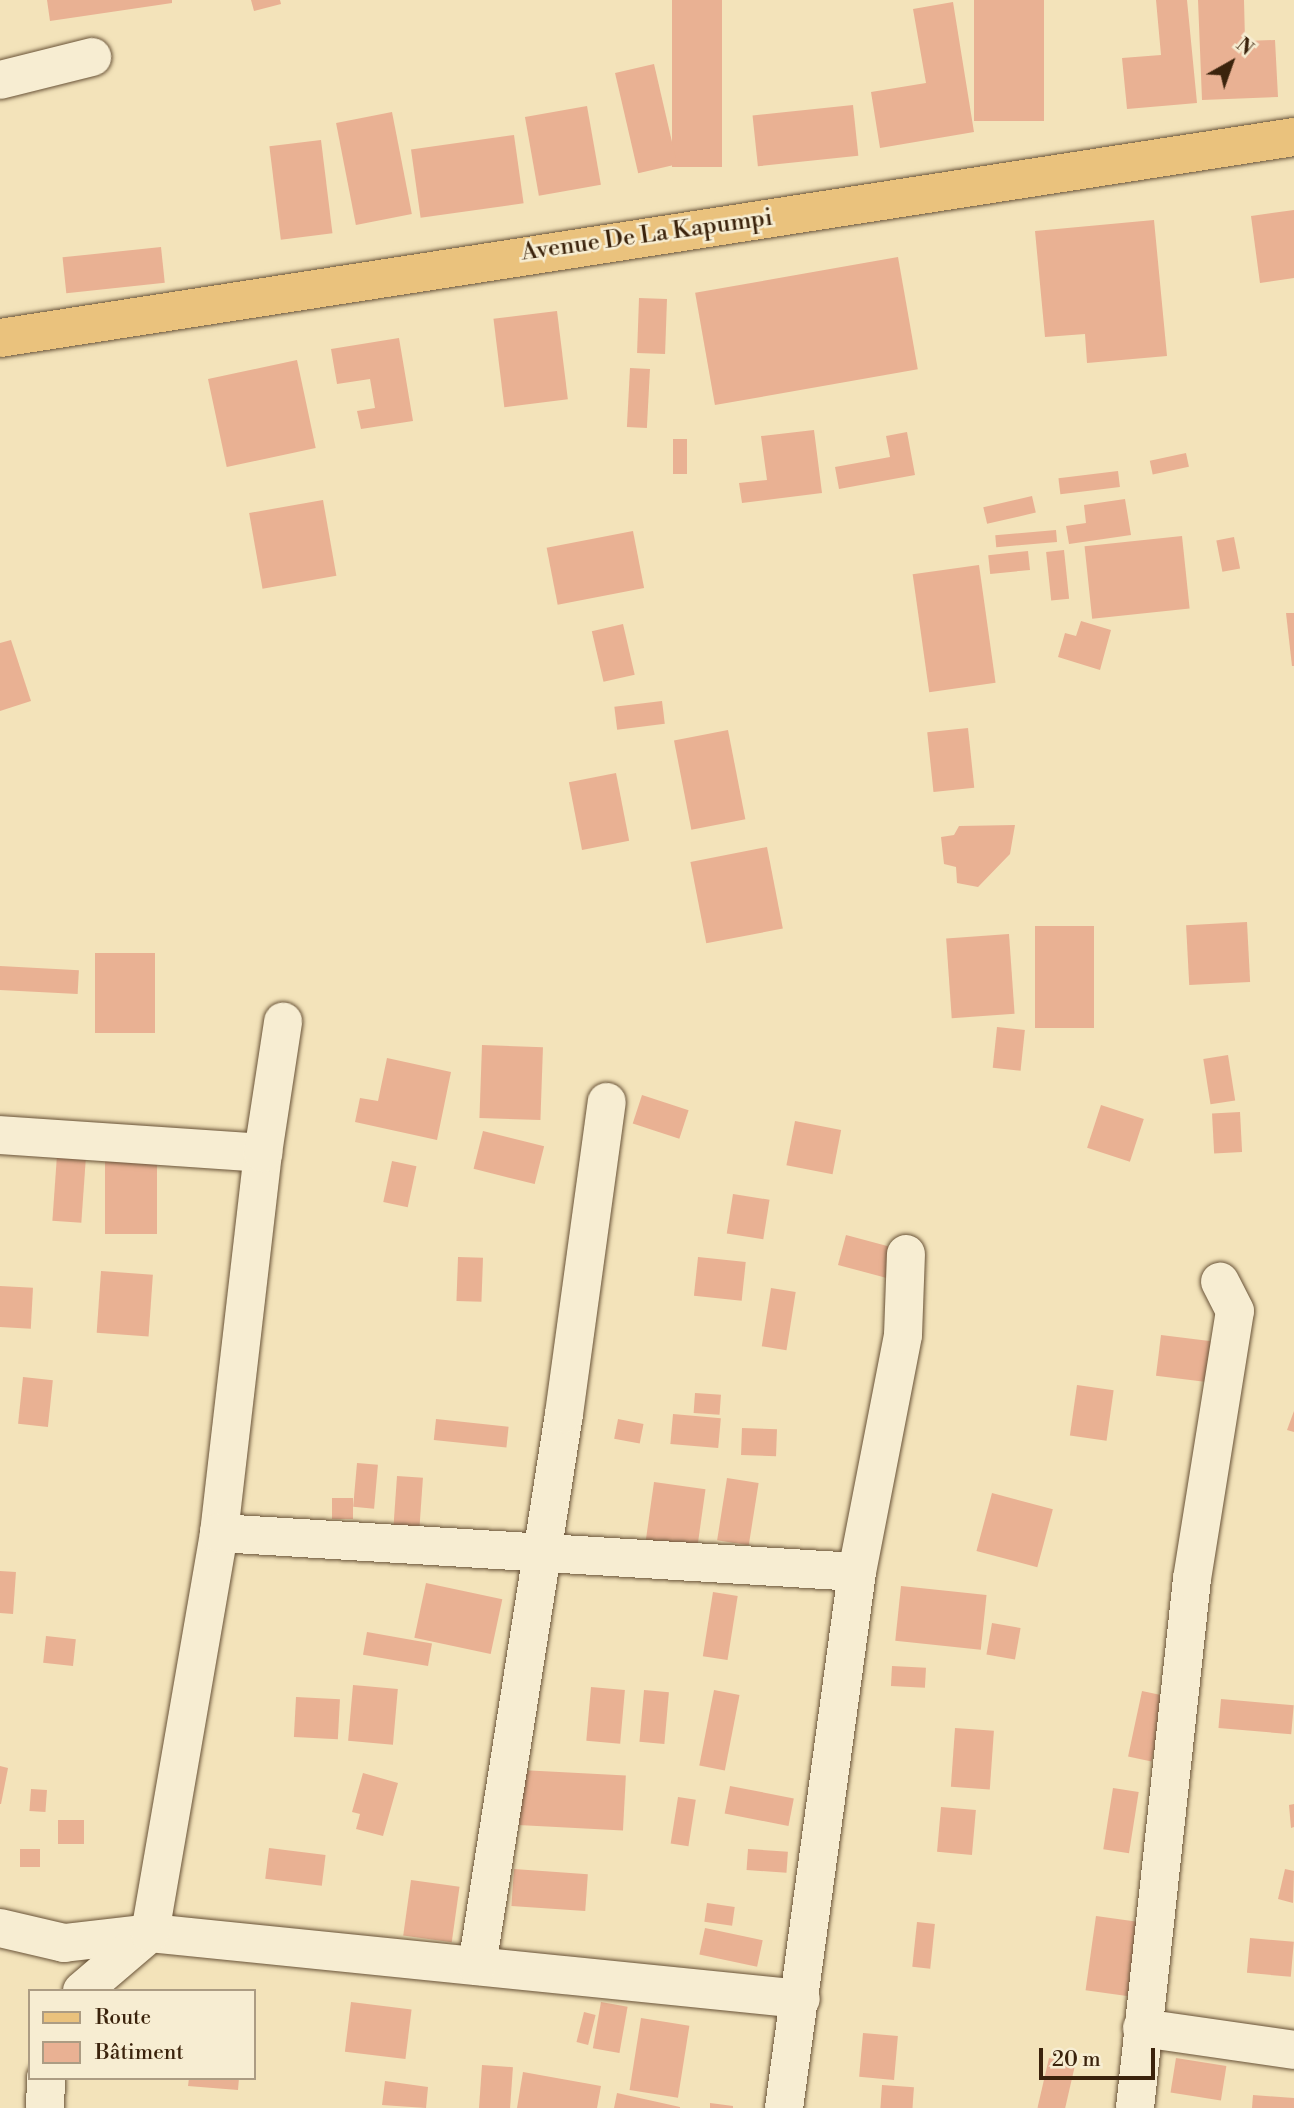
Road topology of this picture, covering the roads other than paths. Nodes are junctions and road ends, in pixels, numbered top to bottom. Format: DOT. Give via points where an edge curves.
graph roads {
  1 [pos="92,57"];
  2 [pos="0,80"];
  3 [pos="1294,137"];
  4 [pos="0,338"];
  5 [pos="283,1022"];
  6 [pos="607,1102"];
  7 [pos="0,1135"];
  8 [pos="262,1153"];
  9 [pos="906,1254"];
  10 [pos="1220,1282"];
  11 [pos="219,1533"];
  12 [pos="542,1555"];
  13 [pos="857,1572"];
  14 [pos="0,1928"];
  15 [pos="150,1933"];
  16 [pos="477,1966"];
  17 [pos="84,1989"];
  18 [pos="801,1999"];
  19 [pos="1142,2028"];
  20 [pos="1294,2050"];
  21 [pos="46,2080"];
  22 [pos="45,2108"];
  23 [pos="784,2108"];
  24 [pos="1135,2108"];
  1 -- 2 [label="street"];
  3 -- 4 [label="main road, Avenue De La Kapumpi"];
  5 -- 8 [label="street"];
  6 -- 12 [label="street"];
  7 -- 8 [label="street"];
  8 -- 11 [label="street"];
  9 -- 13 [label="street" via="904,1335"];
  10 -- 19 [label="street" via="1235,1311 1192,1579"];
  11 -- 12 [label="street"];
  11 -- 15 [label="street"];
  12 -- 13 [label="street"];
  12 -- 16 [label="street"];
  13 -- 18 [label="street"];
  14 -- 15 [label="street" via="64,1943"];
  15 -- 16 [label="street"];
  15 -- 17 [label="street"];
  16 -- 18 [label="street"];
  18 -- 23 [label="street"];
  19 -- 20 [label="street"];
  19 -- 24 [label="street"];
  21 -- 22 [label="street"];
}
